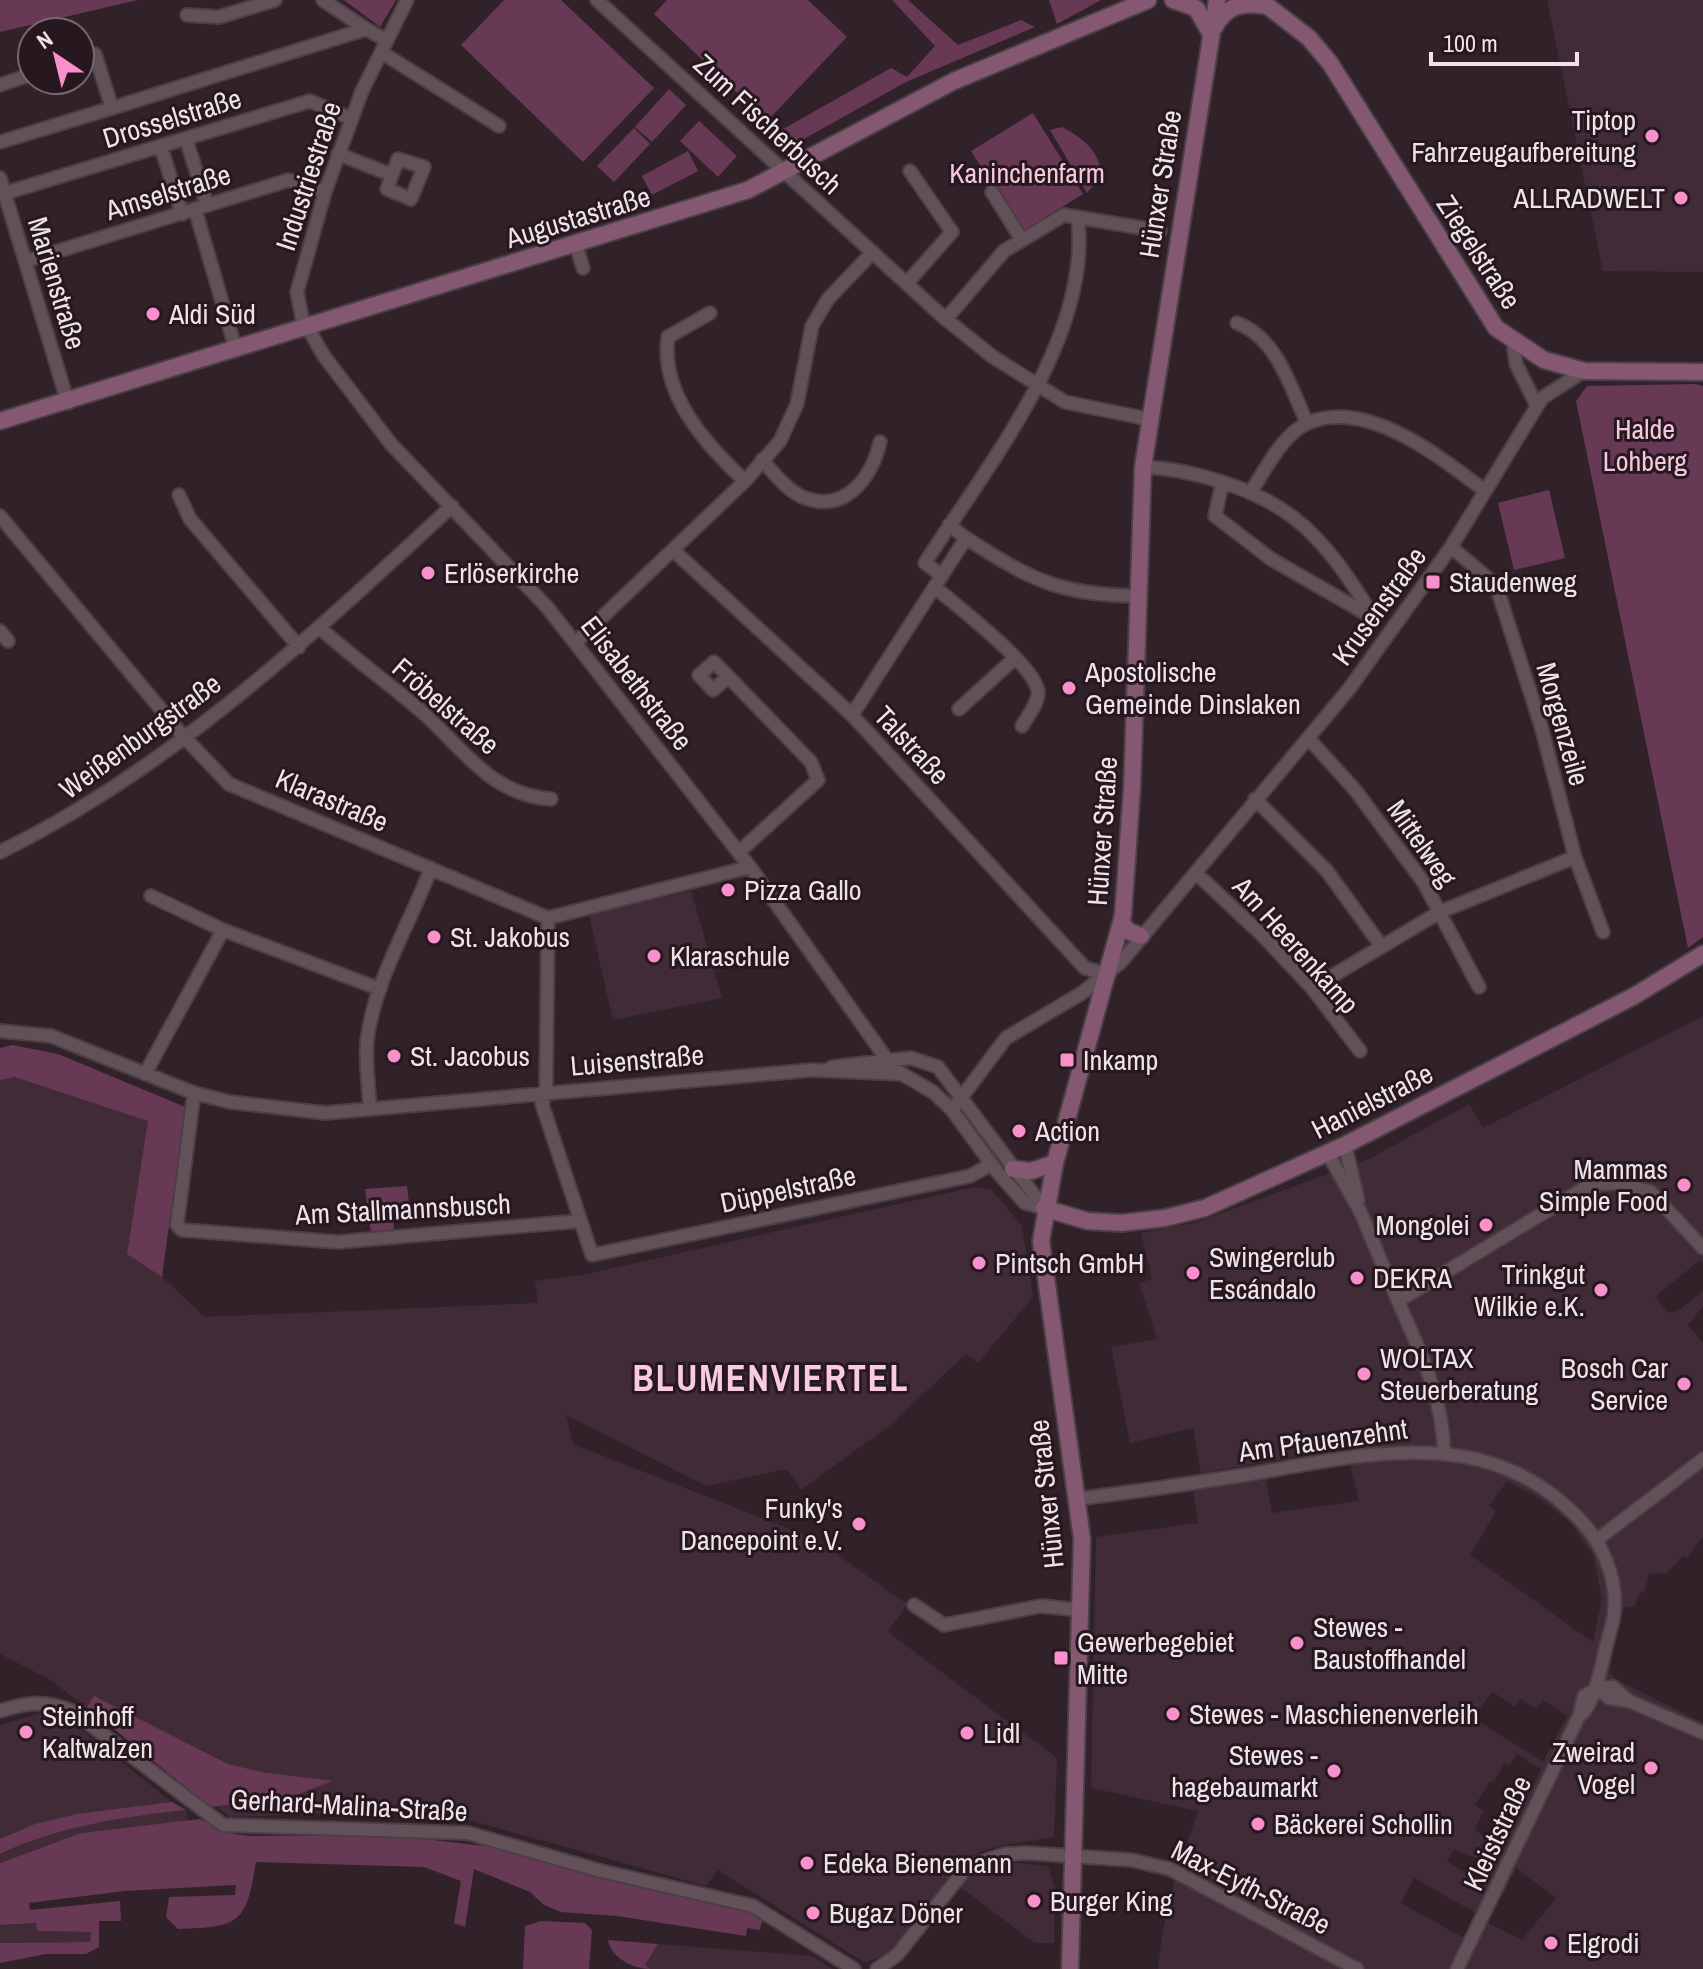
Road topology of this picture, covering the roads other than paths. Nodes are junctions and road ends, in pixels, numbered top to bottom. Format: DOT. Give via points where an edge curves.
graph roads {
  1 [pos="275,0"];
  2 [pos="323,0"];
  3 [pos="407,0"];
  4 [pos="597,0"];
  5 [pos="1148,0"];
  6 [pos="1173,0"];
  7 [pos="1217,0"];
  8 [pos="1265,3"];
  9 [pos="187,15"];
  10 [pos="366,29"];
  11 [pos="1211,34"];
  12 [pos="384,46"];
  13 [pos="96,57"];
  14 [pos="112,108"];
  15 [pos="350,118"];
  16 [pos="499,126"];
  17 [pos="186,139"];
  18 [pos="0,142"];
  19 [pos="161,147"];
  20 [pos="338,154"];
  21 [pos="787,171"];
  22 [pos="910,171"];
  23 [pos="392,175"];
  24 [pos="0,178"];
  25 [pos="325,192"];
  26 [pos="992,192"];
  27 [pos="5,193"];
  28 [pos="194,209"];
  29 [pos="1078,220"];
  30 [pos="1160,231"];
  31 [pos="1022,240"];
  32 [pos="576,245"];
  33 [pos="873,252"];
  34 [pos="26,261"];
  35 [pos="583,268"];
  36 [pos="907,283"];
  37 [pos="710,313"];
  38 [pos="946,319"];
  39 [pos="1237,323"];
  40 [pos="307,329"];
  41 [pos="1513,341"];
  42 [pos="236,350"];
  43 [pos="1584,371"];
  44 [pos="1703,372"];
  45 [pos="1038,386"];
  46 [pos="68,403"];
  47 [pos="1537,406"];
  48 [pos="1148,419"];
  49 [pos="0,421"];
  50 [pos="1307,423"];
  51 [pos="880,442"];
  52 [pos="762,460"];
  53 [pos="1143,467"];
  54 [pos="745,481"];
  55 [pos="1222,484"];
  56 [pos="1485,491"];
  57 [pos="1250,493"];
  58 [pos="179,495"];
  59 [pos="452,506"];
  60 [pos="0,516"];
  61 [pos="949,525"];
  62 [pos="966,538"];
  63 [pos="1451,547"];
  64 [pos="673,550"];
  65 [pos="938,581"];
  66 [pos="1138,596"];
  67 [pos="1375,619"];
  68 [pos="320,628"];
  69 [pos="1390,631"];
  70 [pos="575,643"];
  71 [pos="299,647"];
  72 [pos="1014,659"];
  73 [pos="728,677"];
  74 [pos="959,709"];
  75 [pos="852,715"];
  76 [pos="1022,726"];
  77 [pos="184,737"];
  78 [pos="1309,739"];
  79 [pos="551,799"];
  80 [pos="1255,799"];
  81 [pos="0,852"];
  82 [pos="739,852"];
  83 [pos="1575,857"];
  84 [pos="750,867"];
  85 [pos="431,868"];
  86 [pos="1196,873"];
  87 [pos="151,896"];
  88 [pos="1440,912"];
  89 [pos="548,918"];
  90 [pos="1122,923"];
  91 [pos="223,930"];
  92 [pos="1603,932"];
  93 [pos="1141,936"];
  94 [pos="1382,947"];
  95 [pos="1703,954"];
  96 [pos="1085,968"];
  97 [pos="1109,975"];
  98 [pos="1479,987"];
  99 [pos="1312,988"];
  100 [pos="380,989"];
  101 [pos="1082,993"];
  102 [pos="0,1031"];
  103 [pos="1360,1051"];
  104 [pos="890,1059"];
  105 [pos="812,1070"];
  106 [pos="145,1074"];
  107 [pos="902,1074"];
  108 [pos="546,1092"];
  109 [pos="194,1093"];
  110 [pos="963,1098"];
  111 [pos="370,1109"];
  112 [pos="952,1110"];
  113 [pos="1345,1145"];
  114 [pos="1328,1154"];
  115 [pos="1055,1163"];
  116 [pos="992,1164"];
  117 [pos="1013,1169"];
  118 [pos="1044,1208"];
  119 [pos="1360,1211"];
  120 [pos="580,1221"];
  121 [pos="1703,1248"];
  122 [pos="1398,1301"];
  123 [pos="1444,1452"];
  124 [pos="1701,1466"];
  125 [pos="1077,1499"];
  126 [pos="1598,1539"];
  127 [pos="914,1605"];
  128 [pos="1080,1610"];
  129 [pos="1598,1688"];
  130 [pos="0,1711"];
  131 [pos="1703,1733"];
  132 [pos="1072,1856"];
  133 [pos="854,1969"];
  134 [pos="877,1969"];
  135 [pos="1070,1969"];
  136 [pos="1357,1969"];
  137 [pos="1457,1969"];
  1 -- 9 [label="street" via="219,17"];
  2 -- 10 [label="street"];
  3 -- 12 [label="street, Industriestraße"];
  4 -- 21 [label="street, Zum Fischerbusch"];
  5 -- 21 [label="main road, Augustastraße" via="954,81"];
  6 -- 11 [label="main road" via="1196,8"];
  7 -- 11 [label="main road, Hünxer Straße"];
  8 -- 11 [label="main road" via="1237,5 1218,20"];
  8 -- 41 [label="main road, Ziegelstraße" via="1309,38 1330,63 1478,303"];
  10 -- 12 [label="street"];
  10 -- 14 [label="street"];
  11 -- 48 [label="main road, Hünxer Straße"];
  12 -- 15 [label="street, Industriestraße"];
  12 -- 16 [label="street"];
  13 -- 14 [label="street"];
  14 -- 18 [label="street"];
  15 -- 17 [label="street, Drosselstraße" via="310,101"];
  15 -- 20 [label="street, Industriestraße"];
  17 -- 19 [label="street, Drosselstraße"];
  17 -- 28 [label="street"];
  19 -- 27 [label="street, Drosselstraße"];
  19 -- 28 [label="street"];
  20 -- 23 [label="street"];
  20 -- 25 [label="street, Industriestraße"];
  21 -- 32 [label="main road, Augustastraße" via="748,190"];
  21 -- 33 [label="street, Zum Fischerbusch"];
  22 -- 36 [label="street" via="952,232"];
  24 -- 27 [label="street, Marienstraße"];
  25 -- 28 [label="street, Amselstraße" via="289,180"];
  25 -- 40 [label="street, Industriestraße" via="297,292 296,304"];
  26 -- 31 [label="street"];
  27 -- 34 [label="street, Marienstraße"];
  28 -- 34 [label="street, Amselstraße"];
  28 -- 42 [label="street"];
  29 -- 30 [label="street"];
  29 -- 31 [label="street" via="1064,215"];
  29 -- 45 [label="street" via="1080,244 1069,304"];
  31 -- 38 [label="street" via="1004,251"];
  32 -- 35 [label="street"];
  32 -- 40 [label="main road, Augustastraße"];
  33 -- 36 [label="street, Zum Fischerbusch"];
  33 -- 52 [label="street" via="828,299 812,326 797,404 780,441"];
  34 -- 46 [label="street, Marienstraße"];
  36 -- 38 [label="street, Zum Fischerbusch"];
  37 -- 54 [label="street" via="668,337 665,360 694,425"];
  38 -- 45 [label="street, Zum Fischerbusch"];
  39 -- 50 [label="street" via="1255,330 1270,346"];
  40 -- 42 [label="main road, Augustastraße"];
  40 -- 59 [label="street, Elisabethstraße" via="374,423"];
  41 -- 43 [label="main road, Ziegelstraße" via="1544,360"];
  41 -- 47 [label="street, Ziegelstraße" via="1516,364"];
  42 -- 46 [label="main road, Augustastraße"];
  43 -- 44 [label="main road, Ziegelstraße"];
  43 -- 47 [label="street, Krusenstraße" via="1557,385"];
  45 -- 48 [label="street, Zum Fischerbusch" via="1065,402"];
  45 -- 61 [label="street"];
  46 -- 49 [label="main road, Augustastraße"];
  47 -- 56 [label="street, Krusenstraße"];
  48 -- 53 [label="main road, Hünxer Straße"];
  50 -- 56 [label="street" via="1352,419 1385,428 1421,444"];
  50 -- 57 [label="street" via="1289,437"];
  51 -- 52 [label="street" via="867,479 829,501 805,498"];
  52 -- 54 [label="street"];
  53 -- 55 [label="street"];
  53 -- 66 [label="main road, Hünxer Straße"];
  54 -- 64 [label="street"];
  55 -- 57 [label="street"];
  55 -- 67 [label="street" via="1215,516 1271,559"];
  56 -- 63 [label="street, Krusenstraße"];
  57 -- 67 [label="street" via="1293,517 1325,548"];
  58 -- 71 [label="street" via="190,519"];
  59 -- 68 [label="street, Weißenburgstraße"];
  59 -- 70 [label="street, Elisabethstraße"];
  60 -- 77 [label="street, Klarastraße"];
  61 -- 62 [label="street"];
  61 -- 65 [label="street" via="925,563"];
  62 -- 65 [label="street"];
  62 -- 66 [label="street" via="1060,590"];
  63 -- 69 [label="street, Krusenstraße"];
  63 -- 83 [label="street, Morgenzeile" via="1496,585"];
  64 -- 70 [label="street"];
  64 -- 75 [label="street, Talstraße"];
  65 -- 72 [label="street"];
  65 -- 75 [label="street"];
  66 -- 90 [label="main road, Hünxer Straße"];
  67 -- 69 [label="street"];
  68 -- 71 [label="street, Weißenburgstraße"];
  68 -- 79 [label="street, Fröbelstraße" via="422,712 484,773 525,797"];
  69 -- 78 [label="street, Krusenstraße"];
  70 -- 82 [label="street, Elisabethstraße"];
  71 -- 77 [label="street, Weißenburgstraße"];
  72 -- 74 [label="street"];
  72 -- 76 [label="street" via="1039,689"];
  73 -- 82 [label="street" via="811,762 818,780"];
  75 -- 96 [label="street, Talstraße"];
  77 -- 81 [label="street, Weißenburgstraße" via="104,795"];
  77 -- 85 [label="street, Klarastraße" via="229,784"];
  78 -- 80 [label="street, Krusenstraße"];
  78 -- 88 [label="street, Mittelweg" via="1356,791"];
  80 -- 86 [label="street, Krusenstraße"];
  80 -- 94 [label="street" via="1327,871"];
  82 -- 84 [label="street, Elisabethstraße"];
  83 -- 88 [label="street"];
  83 -- 92 [label="street, Morgenzeile"];
  84 -- 89 [label="street"];
  84 -- 104 [label="street, Elisabethstraße"];
  85 -- 89 [label="street, Klarastraße"];
  85 -- 100 [label="street"];
  86 -- 93 [label="street, Krusenstraße"];
  86 -- 99 [label="street, Am Heerenkamp"];
  87 -- 91 [label="street"];
  88 -- 94 [label="street"];
  88 -- 98 [label="street, Mittelweg"];
  89 -- 108 [label="street"];
  90 -- 93 [label="main road"];
  90 -- 97 [label="main road, Hünxer Straße"];
  91 -- 100 [label="street"];
  91 -- 106 [label="street"];
  93 -- 97 [label="street, Krusenstraße"];
  94 -- 99 [label="street"];
  95 -- 113 [label="main road, Hanielstraße" via="1634,996"];
  96 -- 97 [label="street"];
  96 -- 101 [label="street"];
  97 -- 101 [label="street"];
  97 -- 115 [label="main road, Hünxer Straße"];
  99 -- 103 [label="street, Am Heerenkamp"];
  100 -- 111 [label="street" via="367,1043"];
  101 -- 110 [label="street" via="1006,1038"];
  102 -- 106 [label="street, Luisenstraße" via="51,1036"];
  104 -- 105 [label="street, Luisenstraße"];
  104 -- 107 [label="street, Luisenstraße"];
  104 -- 110 [label="street, Luisenstraße" via="911,1058 938,1067"];
  105 -- 107 [label="street, Luisenstraße"];
  105 -- 108 [label="street, Luisenstraße"];
  106 -- 109 [label="street, Luisenstraße"];
  107 -- 112 [label="street, Luisenstraße"];
  108 -- 111 [label="street, Luisenstraße"];
  108 -- 120 [label="street" via="542,1104"];
  109 -- 111 [label="street, Luisenstraße" via="265,1108 325,1113"];
  109 -- 120 [label="street, Am Stallmannsbusch" via="177,1225 182,1230 338,1242"];
  110 -- 112 [label="street"];
  110 -- 117 [label="street, Luisenstraße"];
  112 -- 116 [label="street, Luisenstraße"];
  113 -- 114 [label="main road, Hanielstraße"];
  113 -- 119 [label="street"];
  114 -- 118 [label="main road, Hanielstraße" via="1205,1208 1165,1218 1104,1223"];
  114 -- 119 [label="street"];
  115 -- 117 [label="main road" via="1031,1171"];
  115 -- 118 [label="main road, Hünxer Straße"];
  116 -- 118 [label="street, Luisenstraße" via="1025,1203"];
  116 -- 120 [label="street, Düppelstraße" via="970,1176 592,1255"];
  117 -- 118 [label="street, Luisenstraße"];
  118 -- 125 [label="main road, Hünxer Straße" via="1041,1241"];
  119 -- 122 [label="street"];
  121 -- 122 [label="street" via="1651,1192 1602,1184 1585,1188"];
  122 -- 123 [label="street" via="1433,1385"];
  123 -- 125 [label="street, Am Pfauenzehnt" via="1378,1452"];
  123 -- 126 [label="street, Am Pfauenzehnt" via="1470,1457 1536,1485 1572,1510"];
  124 -- 126 [label="street"];
  125 -- 128 [label="main road, Hünxer Straße"];
  126 -- 129 [label="street, Kleiststraße" via="1612,1577 1614,1617 1597,1671"];
  127 -- 128 [label="street, Hünxer Straße" via="944,1625 1041,1606"];
  128 -- 132 [label="main road, Hünxer Straße"];
  129 -- 131 [label="street" via="1609,1698 1629,1701"];
  129 -- 137 [label="street, Kleiststraße" via="1584,1696"];
  130 -- 133 [label="street, Gerhard-Malina-Straße" via="49,1701 72,1711 223,1825 468,1833 753,1906"];
  132 -- 134 [label="street" via="1005,1854 967,1867 897,1955"];
  132 -- 135 [label="main road, Hünxer Straße"];
  132 -- 136 [label="street, Max-Eyth-Straße" via="1170,1869"];
}
